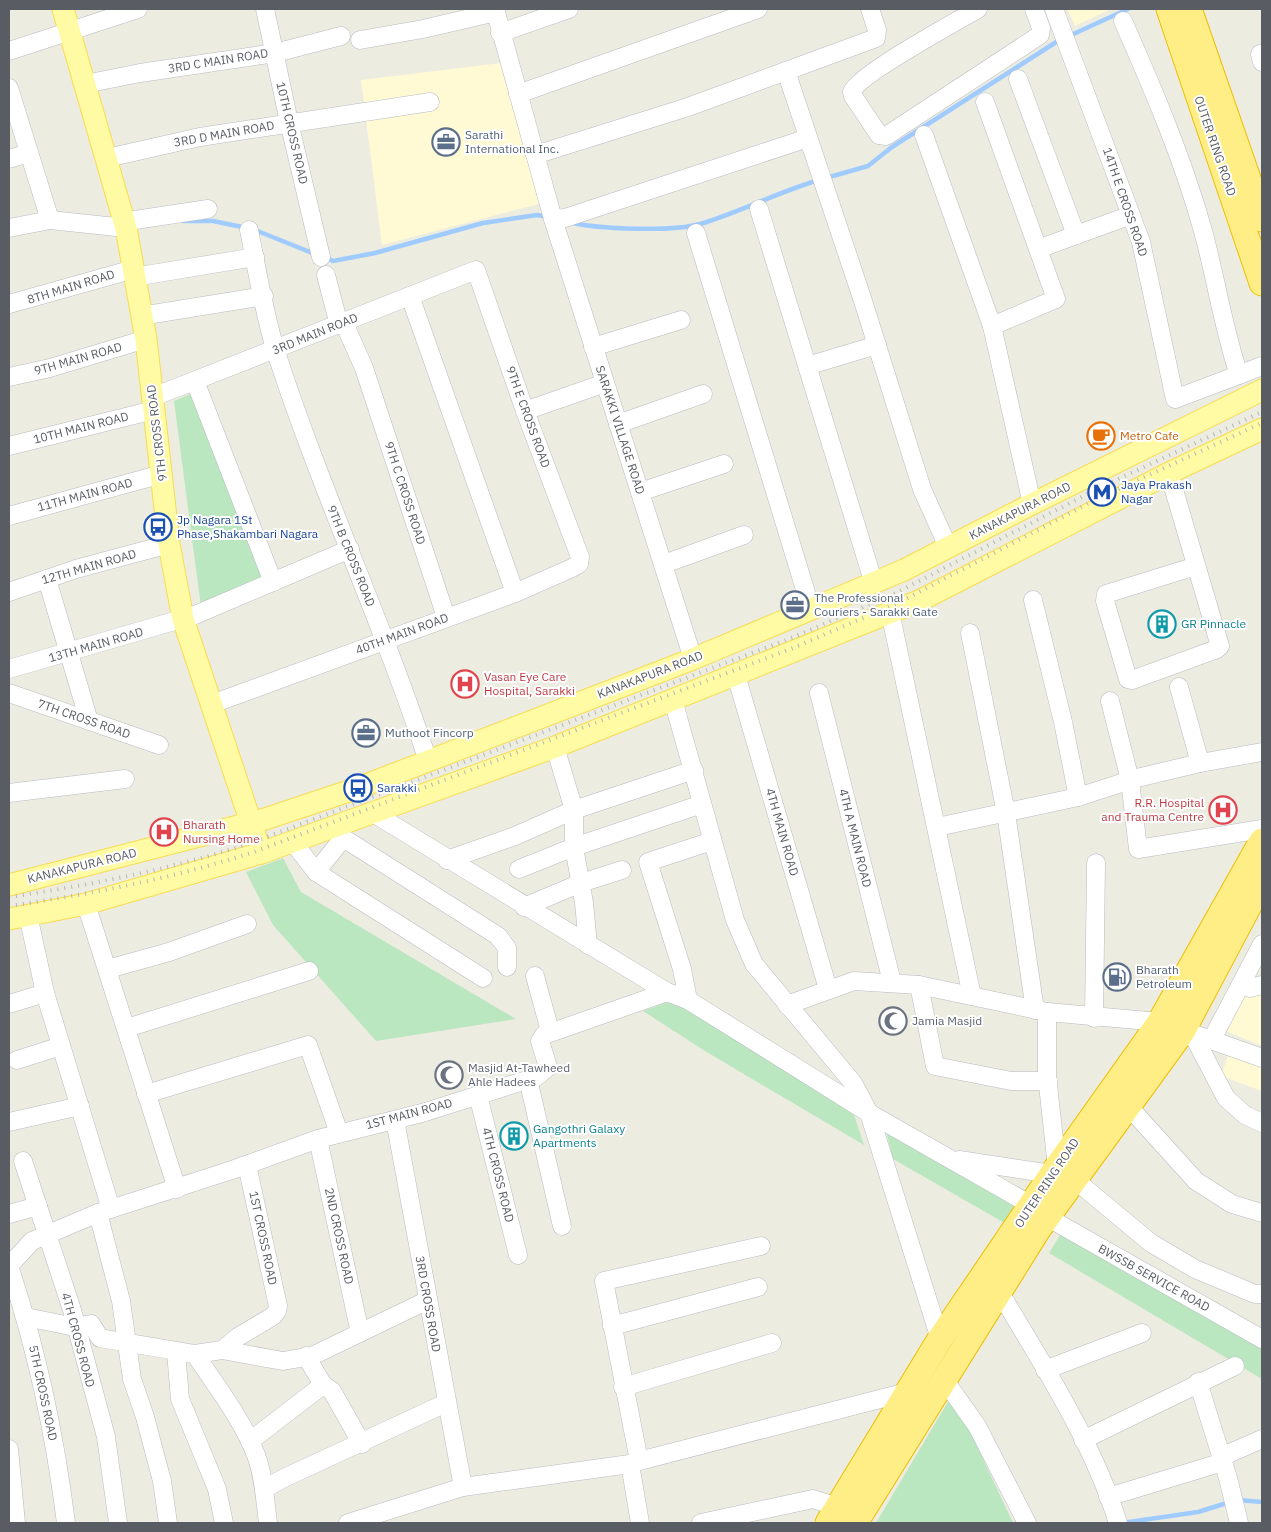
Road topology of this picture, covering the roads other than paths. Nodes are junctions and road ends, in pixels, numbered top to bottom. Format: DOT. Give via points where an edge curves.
graph roads {
  1 [pos="62,9"];
  2 [pos="138,9"];
  3 [pos="265,9"];
  4 [pos="569,9"];
  5 [pos="758,9"];
  6 [pos="870,9"];
  7 [pos="978,9"];
  8 [pos="1034,9"];
  9 [pos="1054,9"];
  10 [pos="1169,9"];
  11 [pos="1189,9"];
  12 [pos="495,10"];
  13 [pos="1122,21"];
  14 [pos="74,22"];
  15 [pos="500,33"];
  16 [pos="878,34"];
  17 [pos="340,36"];
  18 [pos="360,40"];
  19 [pos="9,51"];
  20 [pos="275,52"];
  21 [pos="889,62"];
  22 [pos="786,71"];
  23 [pos="1018,79"];
  24 [pos="95,82"];
  25 [pos="9,88"];
  26 [pos="518,94"];
  27 [pos="430,102"];
  28 [pos="985,102"];
  29 [pos="12,113"];
  30 [pos="289,122"];
  31 [pos="924,135"];
  32 [pos="808,138"];
  33 [pos="29,153"];
  34 [pos="535,154"];
  35 [pos="112,156"];
  36 [pos="9,159"];
  37 [pos="208,209"];
  38 [pos="759,210"];
  39 [pos="1131,215"];
  40 [pos="1262,218"];
  41 [pos="553,219"];
  42 [pos="50,220"];
  43 [pos="131,224"];
  44 [pos="9,228"];
  45 [pos="249,230"];
  46 [pos="696,232"];
  47 [pos="1076,235"];
  48 [pos="1038,249"];
  49 [pos="255,257"];
  50 [pos="321,257"];
  51 [pos="476,270"];
  52 [pos="140,272"];
  53 [pos="326,275"];
  54 [pos="1262,283"];
  55 [pos="264,296"];
  56 [pos="410,296"];
  57 [pos="9,304"];
  58 [pos="153,314"];
  59 [pos="681,320"];
  60 [pos="341,324"];
  61 [pos="992,326"];
  62 [pos="146,338"];
  63 [pos="877,345"];
  64 [pos="593,347"];
  65 [pos="276,350"];
  66 [pos="807,366"];
  67 [pos="1262,366"];
  68 [pos="1239,375"];
  69 [pos="9,377"];
  70 [pos="195,380"];
  71 [pos="605,383"];
  72 [pos="1262,390"];
  73 [pos="703,394"];
  74 [pos="157,400"];
  75 [pos="525,411"];
  76 [pos="618,424"];
  77 [pos="1262,429"];
  78 [pos="9,446"];
  79 [pos="724,464"];
  80 [pos="1169,473"];
  81 [pos="162,474"];
  82 [pos="640,492"];
  83 [pos="1032,504"];
  84 [pos="9,516"];
  85 [pos="744,535"];
  86 [pos="169,544"];
  87 [pos="948,547"];
  88 [pos="350,549"];
  89 [pos="579,564"];
  90 [pos="664,564"];
  91 [pos="1196,566"];
  92 [pos="47,579"];
  93 [pos="273,582"];
  94 [pos="874,584"];
  95 [pos="9,592"];
  96 [pos="515,593"];
  97 [pos="1033,600"];
  98 [pos="811,608"];
  99 [pos="890,612"];
  100 [pos="189,617"];
  101 [pos="446,617"];
  102 [pos="970,633"];
  103 [pos="384,640"];
  104 [pos="68,654"];
  105 [pos="693,659"];
  106 [pos="9,669"];
  107 [pos="736,675"];
  108 [pos="1179,687"];
  109 [pos="9,693"];
  110 [pos="819,693"];
  111 [pos="223,700"];
  112 [pos="673,700"];
  113 [pos="1110,702"];
  114 [pos="89,721"];
  115 [pos="159,745"];
  116 [pos="554,748"];
  117 [pos="1262,752"];
  118 [pos="428,761"];
  119 [pos="1200,764"];
  120 [pos="694,770"];
  121 [pos="125,779"];
  122 [pos="1130,780"];
  123 [pos="9,793"];
  124 [pos="1078,797"];
  125 [pos="702,804"];
  126 [pos="574,810"];
  127 [pos="373,813"];
  128 [pos="1006,813"];
  129 [pos="258,821"];
  130 [pos="937,827"];
  131 [pos="1262,829"];
  132 [pos="712,841"];
  133 [pos="1262,841"];
  134 [pos="285,845"];
  135 [pos="574,846"];
  136 [pos="328,858"];
  137 [pos="447,860"];
  138 [pos="1096,862"];
  139 [pos="518,869"];
  140 [pos="622,870"];
  141 [pos="316,872"];
  142 [pos="1262,881"];
  143 [pos="580,883"];
  144 [pos="9,885"];
  145 [pos="86,904"];
  146 [pos="1256,904"];
  147 [pos="524,907"];
  148 [pos="18,917"];
  149 [pos="247,924"];
  150 [pos="1262,944"];
  151 [pos="588,945"];
  152 [pos="507,967"];
  153 [pos="108,969"];
  154 [pos="309,971"];
  155 [pos="535,976"];
  156 [pos="483,978"];
  157 [pos="892,982"];
  158 [pos="919,985"];
  159 [pos="828,989"];
  160 [pos="667,992"];
  161 [pos="45,993"];
  162 [pos="972,996"];
  163 [pos="688,1000"];
  164 [pos="9,1004"];
  165 [pos="787,1005"];
  166 [pos="1041,1011"];
  167 [pos="1094,1018"];
  168 [pos="1160,1022"];
  169 [pos="127,1028"];
  170 [pos="550,1031"];
  171 [pos="1188,1033"];
  172 [pos="1211,1041"];
  173 [pos="61,1046"];
  174 [pos="1262,1058"];
  175 [pos="17,1060"];
  176 [pos="528,1079"];
  177 [pos="1048,1081"];
  178 [pos="146,1094"];
  179 [pos="478,1094"];
  180 [pos="80,1106"];
  181 [pos="1129,1106"];
  182 [pos="869,1113"];
  183 [pos="395,1120"];
  184 [pos="9,1122"];
  185 [pos="1262,1123"];
  186 [pos="339,1133"];
  187 [pos="318,1139"];
  188 [pos="949,1159"];
  189 [pos="23,1161"];
  190 [pos="247,1165"];
  191 [pos="1062,1174"];
  192 [pos="177,1189"];
  193 [pos="38,1206"];
  194 [pos="105,1211"];
  195 [pos="1039,1211"];
  196 [pos="1262,1213"];
  197 [pos="9,1214"];
  198 [pos="562,1226"];
  199 [pos="46,1234"];
  200 [pos="761,1246"];
  201 [pos="518,1255"];
  202 [pos="9,1266"];
  203 [pos="758,1287"];
  204 [pos="998,1291"];
  205 [pos="1262,1294"];
  206 [pos="428,1300"];
  207 [pos="26,1317"];
  208 [pos="612,1326"];
  209 [pos="76,1327"];
  210 [pos="360,1333"];
  211 [pos="1142,1333"];
  212 [pos="940,1339"];
  213 [pos="1262,1339"];
  214 [pos="127,1342"];
  215 [pos="772,1343"];
  216 [pos="222,1350"];
  217 [pos="176,1352"];
  218 [pos="195,1354"];
  219 [pos="306,1356"];
  220 [pos="1235,1366"];
  221 [pos="1045,1370"];
  222 [pos="943,1378"];
  223 [pos="1198,1382"];
  224 [pos="323,1385"];
  225 [pos="623,1387"];
  226 [pos="907,1392"];
  227 [pos="446,1403"];
  228 [pos="1262,1439"];
  229 [pos="1083,1440"];
  230 [pos="250,1441"];
  231 [pos="362,1444"];
  232 [pos="9,1449"];
  233 [pos="635,1462"];
  234 [pos="1224,1465"];
  235 [pos="462,1487"];
  236 [pos="264,1489"];
  237 [pos="1108,1497"];
  238 [pos="1238,1516"];
  239 [pos="840,1518"];
  240 [pos="1117,1522"];
  241 [pos="16,1523"];
  242 [pos="66,1523"];
  243 [pos="118,1523"];
  244 [pos="168,1523"];
  245 [pos="224,1523"];
  246 [pos="268,1523"];
  247 [pos="348,1523"];
  248 [pos="640,1523"];
  249 [pos="700,1523"];
  250 [pos="1027,1523"];
  1 -- 14 [label="main road, 9TH CROSS ROAD"];
  2 -- 14 [label="street"];
  3 -- 20 [label="street, 10TH CROSS ROAD"];
  4 -- 15 [label="street"];
  5 -- 26 [label="street"];
  6 -- 16 [label="street"];
  7 -- 21 [label="street"];
  8 -- 21 [label="street" via="1041,28 1040,35 883,137 852,92 855,85"];
  9 -- 39 [label="street, 14TH E CROSS ROAD"];
  10 -- 54 [label="highway, OUTER RING ROAD"];
  11 -- 40 [label="highway, OUTER RING ROAD"];
  12 -- 15 [label="street"];
  12 -- 18 [label="street" via="423,29"];
  13 -- 68 [label="street" via="1154,93 1203,230"];
  14 -- 19 [label="street"];
  14 -- 24 [label="main road, 9TH CROSS ROAD"];
  14 -- 35 [label="main road, 9TH CROSS ROAD"];
  15 -- 26 [label="street"];
  16 -- 21 [label="street"];
  16 -- 22 [label="street" via="876,38"];
  17 -- 20 [label="street, 3RD C MAIN ROAD"];
  20 -- 24 [label="street, 3RD C MAIN ROAD"];
  20 -- 30 [label="street, 10TH CROSS ROAD"];
  22 -- 32 [label="street"];
  22 -- 34 [label="street"];
  23 -- 47 [label="street"];
  24 -- 35 [label="main road, 9TH CROSS ROAD"];
  25 -- 29 [label="street"];
  26 -- 34 [label="street"];
  27 -- 30 [label="street, 3RD D MAIN ROAD"];
  28 -- 48 [label="street"];
  29 -- 33 [label="street"];
  30 -- 35 [label="street, 3RD D MAIN ROAD"];
  30 -- 50 [label="street, 10TH CROSS ROAD"];
  31 -- 61 [label="street"];
  32 -- 41 [label="street" via="565,218"];
  32 -- 63 [label="street"];
  33 -- 36 [label="street"];
  33 -- 42 [label="street"];
  34 -- 41 [label="street, SARAKKI VILLAGE ROAD"];
  35 -- 43 [label="main road, 9TH CROSS ROAD"];
  37 -- 43 [label="street"];
  38 -- 66 [label="street"];
  39 -- 47 [label="street"];
  39 -- 68 [label="street, 14TH E CROSS ROAD" via="1141,242 1175,399"];
  41 -- 64 [label="street, SARAKKI VILLAGE ROAD"];
  42 -- 43 [label="street"];
  42 -- 44 [label="street"];
  43 -- 52 [label="main road, 9TH CROSS ROAD"];
  45 -- 49 [label="street, 9TH B CROSS ROAD"];
  46 -- 98 [label="street"];
  47 -- 48 [label="street"];
  48 -- 61 [label="street" via="1056,299"];
  49 -- 52 [label="street, 8TH MAIN ROAD"];
  49 -- 55 [label="street, 9TH B CROSS ROAD"];
  51 -- 56 [label="street, 3RD MAIN ROAD"];
  51 -- 75 [label="street, 9TH E CROSS ROAD"];
  52 -- 57 [label="street, 8TH MAIN ROAD"];
  52 -- 58 [label="main road, 9TH CROSS ROAD"];
  52 -- 62 [label="main road, 9TH CROSS ROAD"];
  53 -- 60 [label="street, 9TH C CROSS ROAD"];
  55 -- 58 [label="street"];
  55 -- 65 [label="street, 9TH B CROSS ROAD"];
  56 -- 60 [label="street, 3RD MAIN ROAD"];
  56 -- 96 [label="street"];
  58 -- 74 [label="main road, 9TH CROSS ROAD"];
  59 -- 64 [label="street"];
  60 -- 65 [label="street, 3RD MAIN ROAD"];
  60 -- 101 [label="street, 9TH C CROSS ROAD" via="364,368"];
  61 -- 83 [label="street"];
  62 -- 69 [label="street, 9TH MAIN ROAD" via="50,368"];
  62 -- 74 [label="main road, 9TH CROSS ROAD"];
  63 -- 66 [label="street"];
  63 -- 87 [label="street" via="922,489"];
  64 -- 71 [label="street, SARAKKI VILLAGE ROAD"];
  65 -- 70 [label="street, 3RD MAIN ROAD"];
  65 -- 88 [label="street, 9TH B CROSS ROAD" via="331,506"];
  66 -- 94 [label="street"];
  67 -- 68 [label="street, 14TH E CROSS ROAD"];
  70 -- 74 [label="street, 3RD MAIN ROAD"];
  70 -- 93 [label="street"];
  71 -- 75 [label="street"];
  71 -- 76 [label="street, SARAKKI VILLAGE ROAD"];
  72 -- 83 [label="main road, KANAKAPURA ROAD"];
  73 -- 76 [label="street"];
  74 -- 78 [label="street, 10TH MAIN ROAD"];
  74 -- 81 [label="main road, 9TH CROSS ROAD"];
  74 -- 100 [label="main road, 9TH CROSS ROAD" via="181,542"];
  75 -- 89 [label="street, 9TH E CROSS ROAD" via="580,557"];
  76 -- 82 [label="street, SARAKKI VILLAGE ROAD"];
  77 -- 80 [label="main road"];
  79 -- 82 [label="street"];
  80 -- 91 [label="street"];
  80 -- 99 [label="main road" via="919,601"];
  81 -- 84 [label="street, 11TH MAIN ROAD"];
  81 -- 86 [label="main road, 9TH CROSS ROAD"];
  82 -- 90 [label="street, SARAKKI VILLAGE ROAD"];
  83 -- 87 [label="main road, KANAKAPURA ROAD"];
  85 -- 90 [label="street"];
  86 -- 92 [label="street, 12TH MAIN ROAD"];
  86 -- 100 [label="main road, 9TH CROSS ROAD"];
  87 -- 94 [label="main road, KANAKAPURA ROAD"];
  88 -- 93 [label="street, 13TH MAIN ROAD"];
  88 -- 103 [label="street, 9TH B CROSS ROAD"];
  89 -- 96 [label="street, 40TH MAIN ROAD"];
  90 -- 105 [label="street, SARAKKI VILLAGE ROAD"];
  91 -- 91 [label="street" via="1219,648 1128,679 1105,601 1106,594"];
  92 -- 95 [label="street, 12TH MAIN ROAD"];
  92 -- 104 [label="street"];
  93 -- 100 [label="street, 13TH MAIN ROAD"];
  94 -- 98 [label="main road, KANAKAPURA ROAD"];
  96 -- 101 [label="street, 40TH MAIN ROAD"];
  97 -- 124 [label="street"];
  98 -- 105 [label="main road, KANAKAPURA ROAD"];
  99 -- 107 [label="main road"];
  99 -- 130 [label="street"];
  100 -- 104 [label="street, 13TH MAIN ROAD"];
  100 -- 111 [label="main road, 9TH CROSS ROAD"];
  100 -- 129 [label="main road, 9TH CROSS ROAD"];
  101 -- 103 [label="street, 40TH MAIN ROAD"];
  102 -- 128 [label="street"];
  103 -- 111 [label="street, 40TH MAIN ROAD"];
  103 -- 118 [label="street, 9TH B CROSS ROAD"];
  104 -- 106 [label="street, 13TH MAIN ROAD"];
  104 -- 114 [label="street"];
  105 -- 118 [label="main road, KANAKAPURA ROAD"];
  107 -- 112 [label="main road"];
  107 -- 159 [label="street, 4TH MAIN ROAD"];
  108 -- 119 [label="street"];
  109 -- 114 [label="street, 7TH CROSS ROAD"];
  110 -- 157 [label="street, 4TH A MAIN ROAD"];
  111 -- 129 [label="main road, 9TH CROSS ROAD"];
  112 -- 116 [label="main road"];
  112 -- 120 [label="street"];
  113 -- 122 [label="street"];
  114 -- 115 [label="street, 7TH CROSS ROAD"];
  116 -- 126 [label="street"];
  116 -- 127 [label="main road"];
  117 -- 119 [label="street"];
  118 -- 129 [label="main road, KANAKAPURA ROAD"];
  119 -- 122 [label="street"];
  120 -- 125 [label="street"];
  120 -- 126 [label="street"];
  121 -- 123 [label="street"];
  122 -- 124 [label="street"];
  122 -- 131 [label="street" via="1138,848"];
  124 -- 128 [label="street"];
  125 -- 132 [label="street"];
  125 -- 135 [label="street"];
  126 -- 135 [label="street"];
  126 -- 137 [label="street"];
  127 -- 134 [label="main road"];
  127 -- 137 [label="street, BWSSB SERVICE ROAD"];
  128 -- 130 [label="street"];
  128 -- 166 [label="street"];
  129 -- 134 [label="main road, 9TH CROSS ROAD"];
  129 -- 144 [label="main road, KANAKAPURA ROAD"];
  130 -- 162 [label="street"];
  132 -- 163 [label="street" via="648,862 682,969"];
  132 -- 165 [label="street" via="735,920 754,964"];
  133 -- 168 [label="highway, OUTER RING ROAD"];
  134 -- 136 [label="street"];
  134 -- 141 [label="street"];
  134 -- 145 [label="main road"];
  135 -- 139 [label="street"];
  135 -- 143 [label="street"];
  136 -- 141 [label="street"];
  136 -- 152 [label="street" via="340,842 348,841 498,936 506,948"];
  137 -- 147 [label="street, BWSSB SERVICE ROAD"];
  138 -- 167 [label="street"];
  140 -- 143 [label="street"];
  141 -- 156 [label="street"];
  142 -- 146 [label="highway, OUTER RING ROAD"];
  143 -- 147 [label="street"];
  143 -- 151 [label="street"];
  145 -- 148 [label="main road"];
  145 -- 153 [label="street"];
  146 -- 171 [label="highway, OUTER RING ROAD"];
  147 -- 151 [label="street, BWSSB SERVICE ROAD"];
  148 -- 161 [label="street"];
  149 -- 153 [label="street" via="169,952"];
  150 -- 172 [label="street"];
  151 -- 160 [label="street, BWSSB SERVICE ROAD"];
  153 -- 169 [label="street"];
  154 -- 169 [label="street"];
  155 -- 170 [label="street"];
  157 -- 158 [label="street"];
  157 -- 159 [label="street" via="854,981"];
  158 -- 162 [label="street"];
  158 -- 177 [label="street" via="935,1066 1011,1081"];
  159 -- 165 [label="street"];
  160 -- 163 [label="street, BWSSB SERVICE ROAD"];
  160 -- 170 [label="street"];
  161 -- 164 [label="street"];
  161 -- 173 [label="street"];
  162 -- 166 [label="street"];
  163 -- 182 [label="street, BWSSB SERVICE ROAD"];
  165 -- 182 [label="street" via="853,1083"];
  166 -- 167 [label="street"];
  166 -- 177 [label="street"];
  167 -- 168 [label="street"];
  168 -- 171 [label="street"];
  168 -- 191 [label="highway, OUTER RING ROAD"];
  169 -- 178 [label="street"];
  170 -- 176 [label="street, 1ST MAIN ROAD" via="540,1040 548,1067"];
  171 -- 172 [label="street"];
  171 -- 181 [label="highway, OUTER RING ROAD"];
  171 -- 185 [label="street" via="1226,1098 1245,1115"];
  172 -- 174 [label="street"];
  173 -- 175 [label="street"];
  173 -- 180 [label="street"];
  176 -- 179 [label="street, 1ST MAIN ROAD"];
  176 -- 198 [label="street"];
  177 -- 191 [label="street"];
  178 -- 186 [label="street" via="308,1045"];
  178 -- 192 [label="street"];
  179 -- 183 [label="street, 1ST MAIN ROAD"];
  179 -- 201 [label="street, 4TH CROSS ROAD"];
  180 -- 184 [label="street"];
  180 -- 194 [label="street"];
  181 -- 191 [label="highway, OUTER RING ROAD"];
  181 -- 196 [label="street" via="1196,1182 1232,1204"];
  182 -- 188 [label="street, BWSSB SERVICE ROAD"];
  182 -- 212 [label="street"];
  183 -- 186 [label="street, 1ST MAIN ROAD"];
  183 -- 206 [label="street, 3RD CROSS ROAD"];
  186 -- 187 [label="street, 1ST MAIN ROAD"];
  187 -- 190 [label="street, 1ST MAIN ROAD"];
  187 -- 210 [label="street, 2ND CROSS ROAD"];
  188 -- 191 [label="street"];
  188 -- 195 [label="street, BWSSB SERVICE ROAD"];
  189 -- 193 [label="street, 4TH CROSS ROAD"];
  190 -- 192 [label="street, 1ST MAIN ROAD"];
  190 -- 216 [label="street, 1ST CROSS ROAD" via="277,1311"];
  191 -- 195 [label="highway, OUTER RING ROAD"];
  191 -- 205 [label="street" via="1151,1243 1195,1269"];
  192 -- 194 [label="street, 1ST MAIN ROAD"];
  193 -- 197 [label="street"];
  193 -- 199 [label="street, 4TH CROSS ROAD"];
  194 -- 199 [label="street, 1ST MAIN ROAD"];
  194 -- 214 [label="street"];
  195 -- 204 [label="highway, OUTER RING ROAD"];
  195 -- 212 [label="highway, OUTER RING ROAD"];
  195 -- 213 [label="street, BWSSB SERVICE ROAD"];
  199 -- 202 [label="street, 1ST MAIN ROAD" via="32,1241"];
  199 -- 209 [label="street, 4TH CROSS ROAD"];
  200 -- 208 [label="street" via="604,1281"];
  202 -- 207 [label="street, 5TH CROSS ROAD"];
  203 -- 208 [label="street"];
  204 -- 221 [label="street"];
  204 -- 222 [label="highway, OUTER RING ROAD"];
  206 -- 210 [label="street"];
  206 -- 227 [label="street, 3RD CROSS ROAD"];
  207 -- 209 [label="street"];
  207 -- 242 [label="street, 5TH CROSS ROAD" via="49,1415"];
  208 -- 225 [label="street"];
  209 -- 214 [label="street" via="91,1324 98,1337"];
  209 -- 243 [label="street, 4TH CROSS ROAD" via="106,1437"];
  210 -- 219 [label="street" via="324,1352"];
  211 -- 221 [label="street"];
  212 -- 226 [label="highway, OUTER RING ROAD"];
  214 -- 217 [label="street"];
  214 -- 244 [label="street" via="132,1379 162,1481"];
  215 -- 225 [label="street"];
  216 -- 218 [label="street"];
  216 -- 219 [label="street" via="284,1361"];
  217 -- 218 [label="street"];
  217 -- 245 [label="street" via="180,1399 217,1489"];
  218 -- 230 [label="street"];
  219 -- 224 [label="street"];
  220 -- 223 [label="street"];
  221 -- 229 [label="street"];
  222 -- 239 [label="highway, OUTER RING ROAD"];
  222 -- 250 [label="street" via="977,1426"];
  223 -- 229 [label="street"];
  223 -- 234 [label="street"];
  224 -- 230 [label="street"];
  224 -- 231 [label="street" via="332,1391"];
  225 -- 233 [label="street"];
  226 -- 233 [label="street"];
  226 -- 239 [label="highway, OUTER RING ROAD"];
  227 -- 231 [label="street"];
  227 -- 235 [label="street, 3RD CROSS ROAD"];
  228 -- 234 [label="street"];
  229 -- 237 [label="street"];
  230 -- 236 [label="street"];
  231 -- 236 [label="street"];
  232 -- 241 [label="street"];
  233 -- 235 [label="street"];
  233 -- 248 [label="street"];
  234 -- 237 [label="street"];
  234 -- 238 [label="street"];
  235 -- 247 [label="street"];
  236 -- 246 [label="street"];
  237 -- 240 [label="street"];
  239 -- 249 [label="street" via="820,1500 807,1500"];
}
